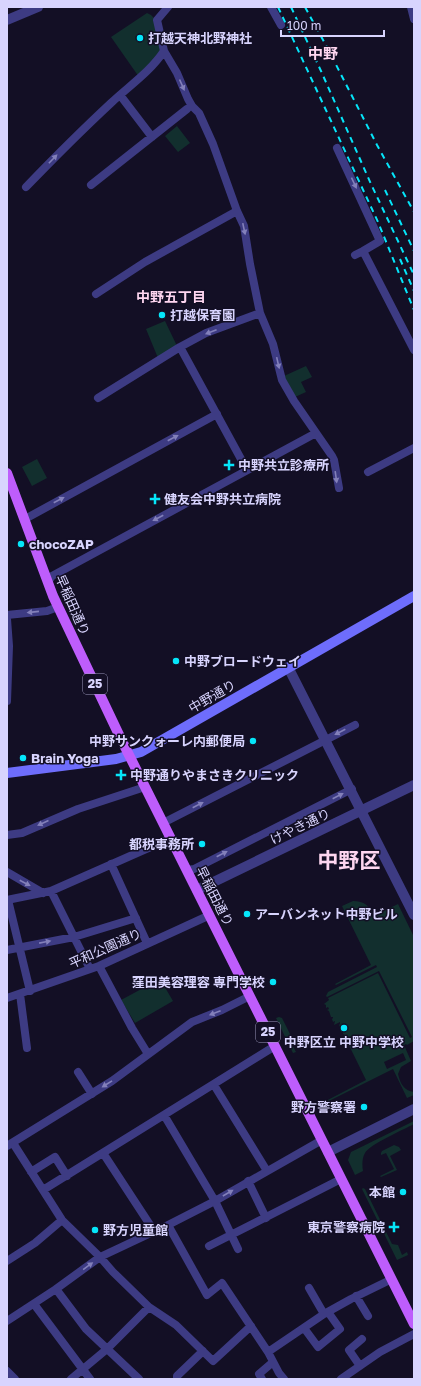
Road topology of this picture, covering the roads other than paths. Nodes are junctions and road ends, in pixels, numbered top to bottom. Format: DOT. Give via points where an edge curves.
graph roads {
  1 [pos="38,7"];
  2 [pos="168,7"];
  3 [pos="271,7"];
  4 [pos="411,7"];
  5 [pos="23,10"];
  6 [pos="414,19"];
  7 [pos="7,20"];
  8 [pos="281,25"];
  9 [pos="164,51"];
  10 [pos="120,95"];
  11 [pos="187,109"];
  12 [pos="152,137"];
  13 [pos="337,148"];
  14 [pos="91,185"];
  15 [pos="26,187"];
  16 [pos="237,211"];
  17 [pos="363,250"];
  18 [pos="355,255"];
  19 [pos="96,294"];
  20 [pos="260,313"];
  21 [pos="180,347"];
  22 [pos="414,350"];
  23 [pos="98,398"];
  24 [pos="217,414"];
  25 [pos="316,433"];
  26 [pos="414,448"];
  27 [pos="247,470"];
  28 [pos="368,472"];
  29 [pos="7,473"];
  30 [pos="339,488"];
  31 [pos="25,519"];
  32 [pos="48,582"];
  33 [pos="414,596"];
  34 [pos="58,607"];
  35 [pos="7,615"];
  36 [pos="7,619"];
  37 [pos="288,667"];
  38 [pos="7,701"];
  39 [pos="355,725"];
  40 [pos="326,740"];
  41 [pos="130,756"];
  42 [pos="7,773"];
  43 [pos="414,785"];
  44 [pos="145,787"];
  45 [pos="352,790"];
  46 [pos="362,810"];
  47 [pos="163,823"];
  48 [pos="7,835"];
  49 [pos="171,838"];
  50 [pos="111,864"];
  51 [pos="187,870"];
  52 [pos="7,872"];
  53 [pos="197,890"];
  54 [pos="47,892"];
  55 [pos="8,900"];
  56 [pos="414,914"];
  57 [pos="210,915"];
  58 [pos="136,918"];
  59 [pos="74,937"];
  60 [pos="147,943"];
  61 [pos="20,947"];
  62 [pos="7,950"];
  63 [pos="99,966"];
  64 [pos="90,969"];
  65 [pos="30,991"];
  66 [pos="20,994"];
  67 [pos="250,996"];
  68 [pos="7,998"];
  69 [pos="275,1046"];
  70 [pos="27,1048"];
  71 [pos="148,1054"];
  72 [pos="78,1072"];
  73 [pos="214,1085"];
  74 [pos="92,1094"];
  75 [pos="414,1109"];
  76 [pos="164,1115"];
  77 [pos="322,1140"];
  78 [pos="10,1144"];
  79 [pos="328,1152"];
  80 [pos="103,1153"];
  81 [pos="267,1171"];
  82 [pos="31,1172"];
  83 [pos="67,1176"];
  84 [pos="342,1179"];
  85 [pos="248,1181"];
  86 [pos="43,1190"];
  87 [pos="215,1201"];
  88 [pos="266,1218"];
  89 [pos="62,1220"];
  90 [pos="168,1225"];
  91 [pos="154,1232"];
  92 [pos="230,1234"];
  93 [pos="209,1246"];
  94 [pos="238,1250"];
  95 [pos="100,1257"];
  96 [pos="7,1260"];
  97 [pos="392,1279"];
  98 [pos="309,1288"];
  99 [pos="56,1289"];
  100 [pos="356,1296"];
  101 [pos="34,1304"];
  102 [pos="149,1307"];
  103 [pos="326,1313"];
  104 [pos="368,1316"];
  105 [pos="7,1322"];
  106 [pos="414,1324"];
  107 [pos="251,1326"];
  108 [pos="304,1328"];
  109 [pos="414,1334"];
  110 [pos="362,1339"];
  111 [pos="107,1349"];
  112 [pos="203,1351"];
  113 [pos="268,1352"];
  114 [pos="273,1362"];
  115 [pos="360,1366"];
  116 [pos="82,1369"];
  117 [pos="7,1370"];
  118 [pos="15,1379"];
  119 [pos="70,1379"];
  120 [pos="90,1379"];
  121 [pos="139,1379"];
  122 [pos="177,1379"];
  123 [pos="262,1379"];
  124 [pos="284,1379"];
  125 [pos="341,1379"];
  1 -- 5 [label="street"];
  2 -- 9 [label="street" via="157,20"];
  3 -- 8 [label="street"];
  4 -- 6 [label="street"];
  5 -- 7 [label="street"];
  9 -- 10 [label="street" via="148,70"];
  9 -- 16 [label="street, one-way" via="188,99 199,113"];
  10 -- 12 [label="street"];
  15 -- 10 [label="street, one-way"];
  11 -- 12 [label="street"];
  12 -- 14 [label="street"];
  13 -- 17 [label="street, one-way" via="380,241"];
  16 -- 19 [label="street" via="145,262"];
  16 -- 20 [label="street, one-way" via="244,226"];
  17 -- 18 [label="street"];
  17 -- 22 [label="street"];
  20 -- 21 [label="street, one-way" via="206,333"];
  20 -- 25 [label="street, one-way" via="273,344 282,380"];
  21 -- 23 [label="street"];
  21 -- 24 [label="street"];
  24 -- 27 [label="street"];
  31 -- 24 [label="street, one-way"];
  25 -- 27 [label="street"];
  25 -- 30 [label="street, one-way" via="334,460"];
  26 -- 28 [label="street"];
  27 -- 32 [label="street, one-way" via="52,576"];
  29 -- 31 [label="main road, 早稲田通り / 25"];
  31 -- 32 [label="main road, 早稲田通り / 25"];
  32 -- 34 [label="main road, 早稲田通り / 25"];
  33 -- 37 [label="main road, 中野通り"];
  34 -- 35 [label="street, one-way" via="47,611"];
  34 -- 41 [label="main road, 早稲田通り / 25"];
  36 -- 38 [label="street"];
  37 -- 40 [label="street"];
  37 -- 41 [label="main road, 中野通り"];
  39 -- 40 [label="street, one-way"];
  40 -- 45 [label="street"];
  47 -- 40 [label="street, one-way"];
  41 -- 42 [label="main road, 中野通り"];
  41 -- 44 [label="main road, 早稲田通り / 25"];
  43 -- 46 [label="street, けやき通り"];
  44 -- 47 [label="main road, 早稲田通り / 25"];
  44 -- 48 [label="street, one-way" via="78,809 22,833"];
  45 -- 46 [label="street"];
  51 -- 45 [label="street, one-way" via="194,869"];
  46 -- 53 [label="street, けやき通り"];
  46 -- 56 [label="street"];
  47 -- 49 [label="main road, 早稲田通り / 25"];
  49 -- 50 [label="street"];
  49 -- 51 [label="main road, 早稲田通り / 25"];
  50 -- 54 [label="street"];
  50 -- 58 [label="street"];
  51 -- 53 [label="main road, 早稲田通り / 25"];
  52 -- 54 [label="street, one-way"];
  53 -- 57 [label="main road, 早稲田通り / 25"];
  54 -- 55 [label="street"];
  54 -- 59 [label="street"];
  55 -- 61 [label="street"];
  57 -- 60 [label="street, 平和公園通り"];
  57 -- 67 [label="main road, 早稲田通り / 25"];
  58 -- 59 [label="street"];
  58 -- 60 [label="street"];
  61 -- 59 [label="street, one-way"];
  59 -- 64 [label="street"];
  60 -- 63 [label="street, 平和公園通り"];
  61 -- 62 [label="street"];
  61 -- 65 [label="street"];
  63 -- 64 [label="street, 平和公園通り"];
  63 -- 71 [label="street"];
  64 -- 65 [label="street, 平和公園通り"];
  65 -- 66 [label="street, 平和公園通り"];
  66 -- 68 [label="street, 平和公園通り"];
  66 -- 70 [label="street"];
  67 -- 69 [label="main road, 早稲田通り / 25"];
  67 -- 71 [label="street, one-way" via="192,1022"];
  69 -- 73 [label="street"];
  69 -- 77 [label="main road, 早稲田通り / 25"];
  71 -- 74 [label="street, one-way"];
  72 -- 74 [label="street"];
  73 -- 76 [label="street"];
  73 -- 81 [label="street"];
  74 -- 78 [label="street"];
  75 -- 79 [label="street"];
  76 -- 80 [label="street"];
  76 -- 87 [label="street"];
  77 -- 79 [label="main road, 早稲田通り / 25"];
  77 -- 81 [label="street"];
  78 -- 82 [label="street"];
  79 -- 84 [label="main road, 早稲田通り / 25"];
  80 -- 83 [label="street"];
  80 -- 91 [label="street"];
  81 -- 85 [label="street"];
  82 -- 83 [label="street" via="55,1157"];
  82 -- 86 [label="street"];
  83 -- 86 [label="street"];
  84 -- 88 [label="street"];
  84 -- 97 [label="main road, 早稲田通り / 25"];
  87 -- 85 [label="street, one-way"];
  85 -- 88 [label="street"];
  86 -- 89 [label="street"];
  87 -- 90 [label="street"];
  87 -- 92 [label="street"];
  88 -- 92 [label="street"];
  89 -- 95 [label="street"];
  89 -- 96 [label="street" via="35,1243"];
  90 -- 91 [label="street"];
  90 -- 107 [label="street" via="207,1295 222,1283"];
  91 -- 95 [label="street"];
  92 -- 93 [label="street"];
  92 -- 94 [label="street"];
  99 -- 95 [label="street, one-way"];
  95 -- 102 [label="street"];
  97 -- 100 [label="street"];
  97 -- 106 [label="main road, 早稲田通り / 25"];
  98 -- 103 [label="street"];
  99 -- 101 [label="street"];
  99 -- 111 [label="street" via="86,1329"];
  100 -- 103 [label="street"];
  100 -- 104 [label="street"];
  101 -- 105 [label="street"];
  101 -- 116 [label="street"];
  102 -- 111 [label="street"];
  102 -- 112 [label="street" via="176,1325"];
  103 -- 108 [label="street"];
  103 -- 108 [label="street" via="340,1329 318,1347"];
  107 -- 112 [label="street" via="213,1361"];
  107 -- 113 [label="street"];
  108 -- 113 [label="street"];
  109 -- 115 [label="street"];
  110 -- 115 [label="street" via="349,1350"];
  111 -- 116 [label="street"];
  111 -- 121 [label="street"];
  112 -- 122 [label="street" via="177,1376"];
  113 -- 114 [label="street"];
  114 -- 123 [label="street" via="259,1374"];
  114 -- 124 [label="street"];
  115 -- 125 [label="street"];
  116 -- 119 [label="street"];
  116 -- 120 [label="street"];
  117 -- 118 [label="street"];
}
